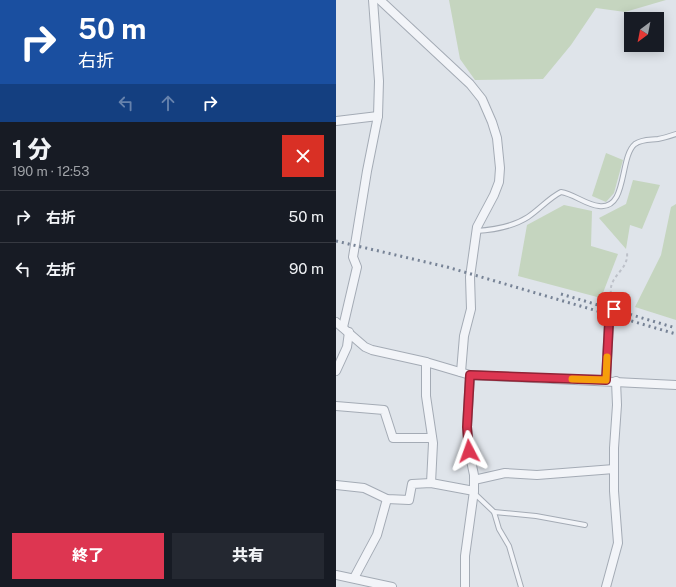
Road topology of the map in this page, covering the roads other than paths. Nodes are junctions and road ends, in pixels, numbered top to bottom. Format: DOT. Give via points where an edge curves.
graph roads {
  1 [pos="373,0"];
  2 [pos="380,0"];
  3 [pos="378,116"];
  4 [pos="336,121"];
  5 [pos="676,134"];
  6 [pos="476,231"];
  7 [pos="615,302"];
  8 [pos="343,327"];
  9 [pos="426,362"];
  10 [pos="336,371"];
  11 [pos="461,372"];
  12 [pos="470,375"];
  13 [pos="606,380"];
  14 [pos="616,381"];
  15 [pos="676,385"];
  16 [pos="336,406"];
  17 [pos="432,438"];
  18 [pos="614,469"];
  19 [pos="474,480"];
  20 [pos="431,483"];
  21 [pos="336,485"];
  22 [pos="474,492"];
  23 [pos="387,499"];
  24 [pos="494,512"];
  25 [pos="585,524"];
  26 [pos="336,575"];
  27 [pos="354,578"];
  28 [pos="392,587"];
  29 [pos="465,587"];
  30 [pos="521,587"];
  31 [pos="606,587"];
  1 -- 3 [label="street" via="379,81"];
  2 -- 6 [label="street" via="470,84 487,110 497,138 499,182"];
  3 -- 4 [label="street"];
  3 -- 8 [label="street" via="353,257 357,266"];
  5 -- 6 [label="lane" via="644,140 630,149 620,191 606,205 598,206 570,193 561,192 519,222"];
  6 -- 11 [label="street" via="470,277 471,309 464,336"];
  7 -- 13 [label="street" via="609,323"];
  8 -- 9 [label="street" via="365,348"];
  8 -- 10 [label="street" via="347,347"];
  9 -- 11 [label="street"];
  9 -- 17 [label="street" via="426,396"];
  11 -- 12 [label="street"];
  12 -- 13 [label="street"];
  12 -- 19 [label="street" via="467,427"];
  13 -- 14 [label="street"];
  14 -- 15 [label="street"];
  14 -- 18 [label="street"];
  16 -- 17 [label="street" via="384,410 393,438"];
  17 -- 20 [label="street"];
  18 -- 19 [label="street" via="537,475 505,473"];
  18 -- 31 [label="street" via="618,543"];
  19 -- 22 [label="street"];
  20 -- 22 [label="street"];
  20 -- 23 [label="street" via="412,484 409,500"];
  21 -- 23 [label="street" via="364,488"];
  22 -- 24 [label="lane"];
  22 -- 29 [label="street" via="465,556"];
  23 -- 27 [label="street" via="377,535"];
  24 -- 25 [label="lane"];
  24 -- 30 [label="lane" via="499,529 509,546"];
  26 -- 27 [label="street"];
  27 -- 28 [label="street"];
}
